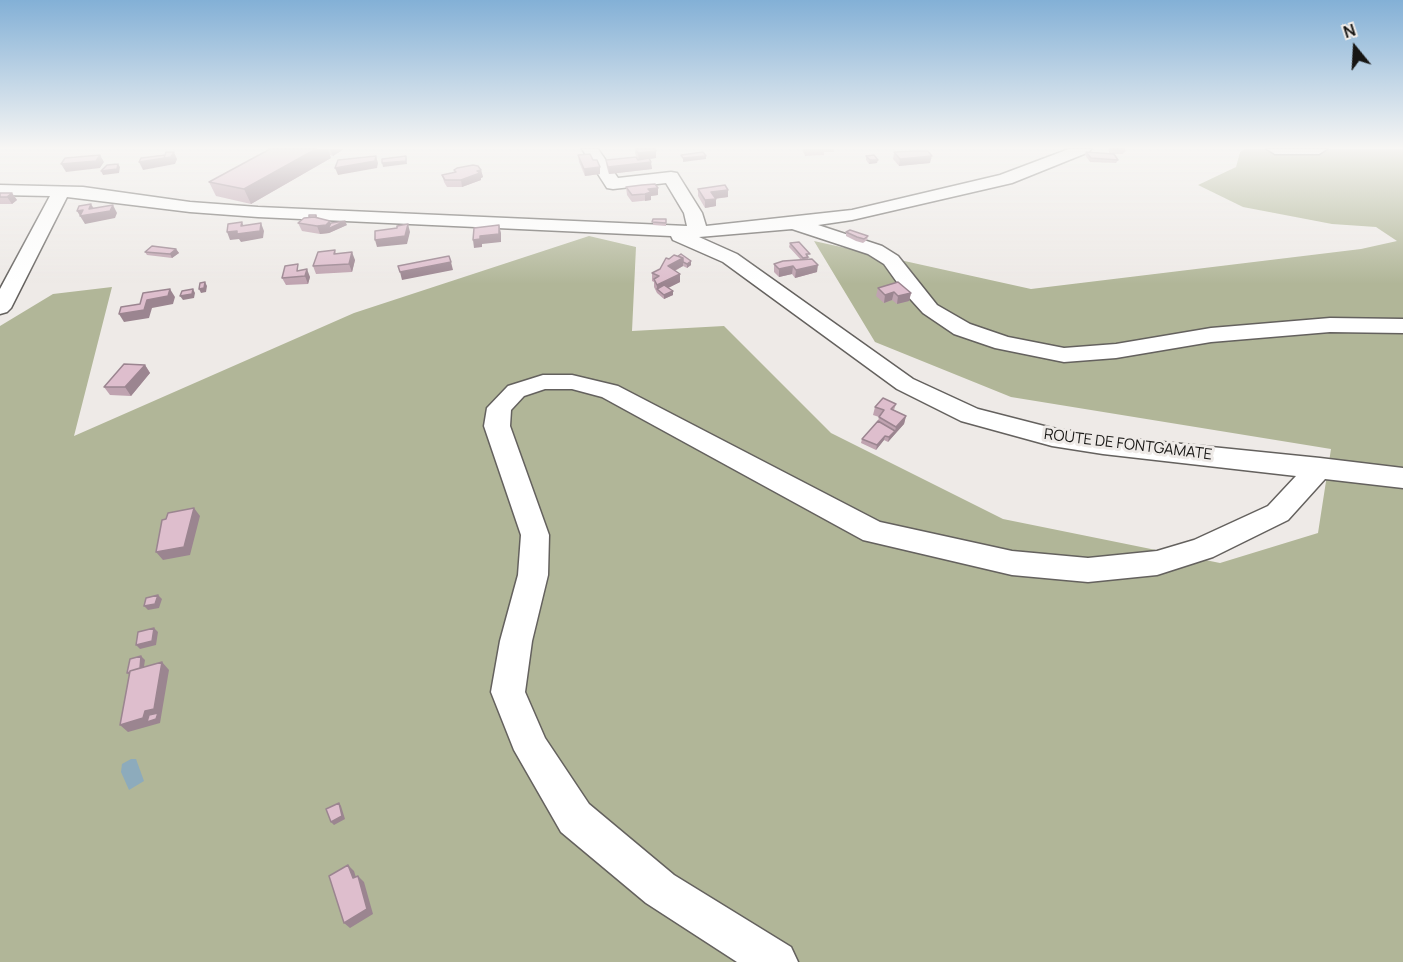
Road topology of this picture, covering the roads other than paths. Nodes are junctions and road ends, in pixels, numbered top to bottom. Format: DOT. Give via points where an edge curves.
graph roads {
  1 [pos="59,194"];
  2 [pos="84,194"];
  3 [pos="213,194"];
  4 [pos="681,194"];
  5 [pos="942,194"];
  6 [pos="190,207"];
  7 [pos="795,223"];
  8 [pos="655,231"];
  9 [pos="698,232"];
  10 [pos="0,308"];
  11 [pos="1403,326"];
  12 [pos="1320,467"];
  13 [pos="1403,478"];
  14 [pos="776,962"];
  1 -- 10 [label="street"];
  2 -- 6 [label="street"];
  3 -- 6 [label="street"];
  4 -- 9 [label="street" via="693,213"];
  5 -- 7 [label="street"];
  6 -- 8 [label="street"];
  7 -- 9 [label="street"];
  7 -- 11 [label="street" via="875,250 891,260 930,309 962,329 1003,343 1064,356 1223,334 1330,325"];
  8 -- 9 [label="street"];
  8 -- 12 [label="street, ROUTE DE FONTGAMATE" via="695,241 730,258 905,384 970,415 1041,435 1103,445"];
  12 -- 13 [label="street, ROUTE DE FONTGAMATE"];
  12 -- 14 [label="street" via="1278,513 1194,552 1157,562 1088,570 1012,563 873,532 610,391 572,382 543,382 516,391 500,408 497,426 535,535 533,575 516,640 508,692 532,750 575,818 660,889"];
}
